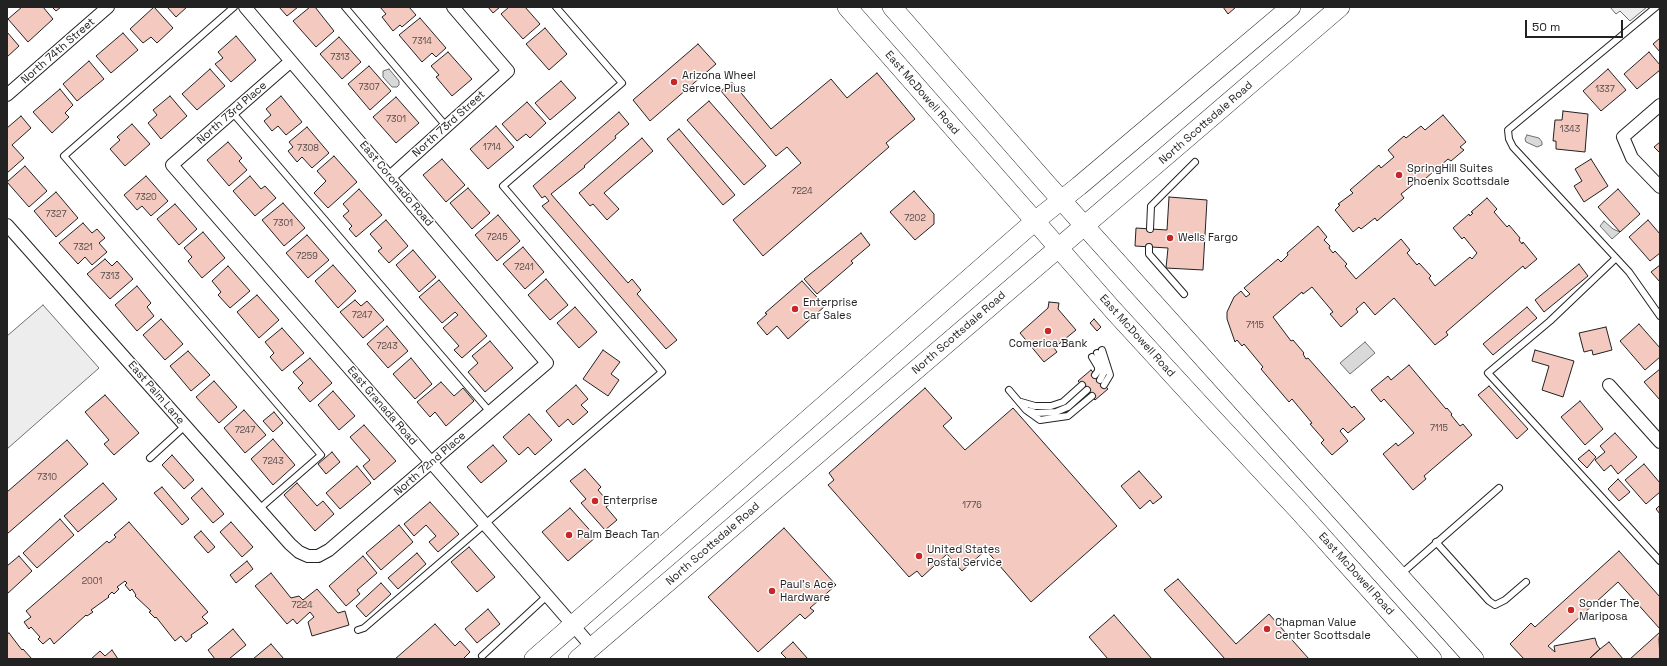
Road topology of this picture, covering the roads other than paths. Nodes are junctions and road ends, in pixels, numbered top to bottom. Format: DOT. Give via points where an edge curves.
graph roads {
  1 [pos="108,7"];
  2 [pos="234,7"];
  3 [pos="245,7"];
  4 [pos="345,7"];
  5 [pos="453,7"];
  6 [pos="556,7"];
  7 [pos="847,7"];
  8 [pos="892,7"];
  9 [pos="1291,7"];
  10 [pos="1340,7"];
  11 [pos="1656,7"];
  12 [pos="292,61"];
  13 [pos="7,95"];
  14 [pos="1660,105"];
  15 [pos="232,112"];
  16 [pos="446,126"];
  17 [pos="1195,162"];
  18 [pos="172,165"];
  19 [pos="390,177"];
  20 [pos="1660,187"];
  21 [pos="1062,200"];
  22 [pos="1035,221"];
  23 [pos="7,225"];
  24 [pos="1085,226"];
  25 [pos="1150,229"];
  26 [pos="1149,247"];
  27 [pos="1059,248"];
  28 [pos="1615,259"];
  29 [pos="1184,294"];
  30 [pos="1660,316"];
  31 [pos="547,363"];
  32 [pos="1095,375"];
  33 [pos="1102,383"];
  34 [pos="1609,385"];
  35 [pos="1009,390"];
  36 [pos="1092,396"];
  37 [pos="1019,402"];
  38 [pos="1026,410"];
  39 [pos="490,412"];
  40 [pos="185,426"];
  41 [pos="1660,442"];
  42 [pos="150,458"];
  43 [pos="431,463"];
  44 [pos="1499,488"];
  45 [pos="1323,490"];
  46 [pos="259,509"];
  47 [pos="1299,511"];
  48 [pos="484,523"];
  49 [pos="1436,542"];
  50 [pos="308,556"];
  51 [pos="1660,561"];
  52 [pos="1400,576"];
  53 [pos="1526,582"];
  54 [pos="548,595"];
  55 [pos="573,624"];
  56 [pos="358,630"];
  57 [pos="585,653"];
  58 [pos="482,656"];
  59 [pos="534,659"];
  60 [pos="1432,659"];
  61 [pos="1474,659"];
  1 -- 13 [label="street, North 74th Street"];
  2 -- 46 [label="lane" via="64,156 322,455"];
  3 -- 12 [label="street, East Coronado Road"];
  4 -- 16 [label="lane"];
  5 -- 16 [label="street, North 73rd Street" via="508,71"];
  6 -- 48 [label="lane" via="622,83 503,186 662,372"];
  7 -- 22 [label="main road, East McDowell Road"];
  8 -- 21 [label="main road"];
  9 -- 21 [label="main road"];
  10 -- 24 [label="main road, North Scottsdale Road"];
  11 -- 28 [label="lane" via="1508,130 1513,147"];
  12 -- 15 [label="street, North 73rd Place"];
  12 -- 19 [label="street, East Coronado Road"];
  14 -- 20 [label="street" via="1624,137 1632,158"];
  15 -- 18 [label="street, North 73rd Place"];
  15 -- 39 [label="lane"];
  16 -- 19 [label="street, North 73rd Street"];
  17 -- 25 [label="lane" via="1151,206"];
  18 -- 43 [label="street, East Granada Road"];
  19 -- 31 [label="street, East Coronado Road"];
  21 -- 22 [label="main road"];
  21 -- 24 [label="main road"];
  22 -- 27 [label="main road, East McDowell Road"];
  22 -- 55 [label="main road"];
  23 -- 40 [label="street, East Palm Lane"];
  24 -- 27 [label="main road, North Scottsdale Road"];
  24 -- 45 [label="main road"];
  26 -- 29 [label="lane" via="1149,254"];
  27 -- 47 [label="main road, East McDowell Road"];
  27 -- 57 [label="main road, North Scottsdale Road"];
  28 -- 30 [label="lane" via="1629,272"];
  28 -- 51 [label="lane" via="1550,321 1488,373"];
  31 -- 39 [label="street, North 72nd Place"];
  32 -- 33 [label="lane" via="1098,371 1097,353 1110,375"];
  34 -- 41 [label="street"];
  35 -- 37 [label="lane"];
  36 -- 38 [label="lane" via="1063,417 1040,420"];
  37 -- 38 [label="lane"];
  37 -- 38 [label="lane" via="1051,406 1063,402 1085,388 1068,407 1056,412 1036,413"];
  39 -- 43 [label="street, North 72nd Place"];
  40 -- 42 [label="lane"];
  40 -- 46 [label="street, East Palm Lane"];
  43 -- 48 [label="street, East Granada Road"];
  43 -- 50 [label="street, North 72nd Place" via="330,550 318,556"];
  44 -- 49 [label="lane"];
  45 -- 47 [label="main road"];
  45 -- 52 [label="main road"];
  46 -- 50 [label="street, East Palm Lane" via="290,544"];
  47 -- 60 [label="main road, East McDowell Road"];
  48 -- 54 [label="street, East Granada Road"];
  48 -- 56 [label="lane" via="364,628"];
  49 -- 52 [label="lane"];
  49 -- 53 [label="lane" via="1495,605"];
  52 -- 61 [label="main road"];
  54 -- 55 [label="street, East Granada Road"];
  54 -- 58 [label="lane"];
  55 -- 57 [label="street, East Granada Road"];
  55 -- 59 [label="main road"];
}
